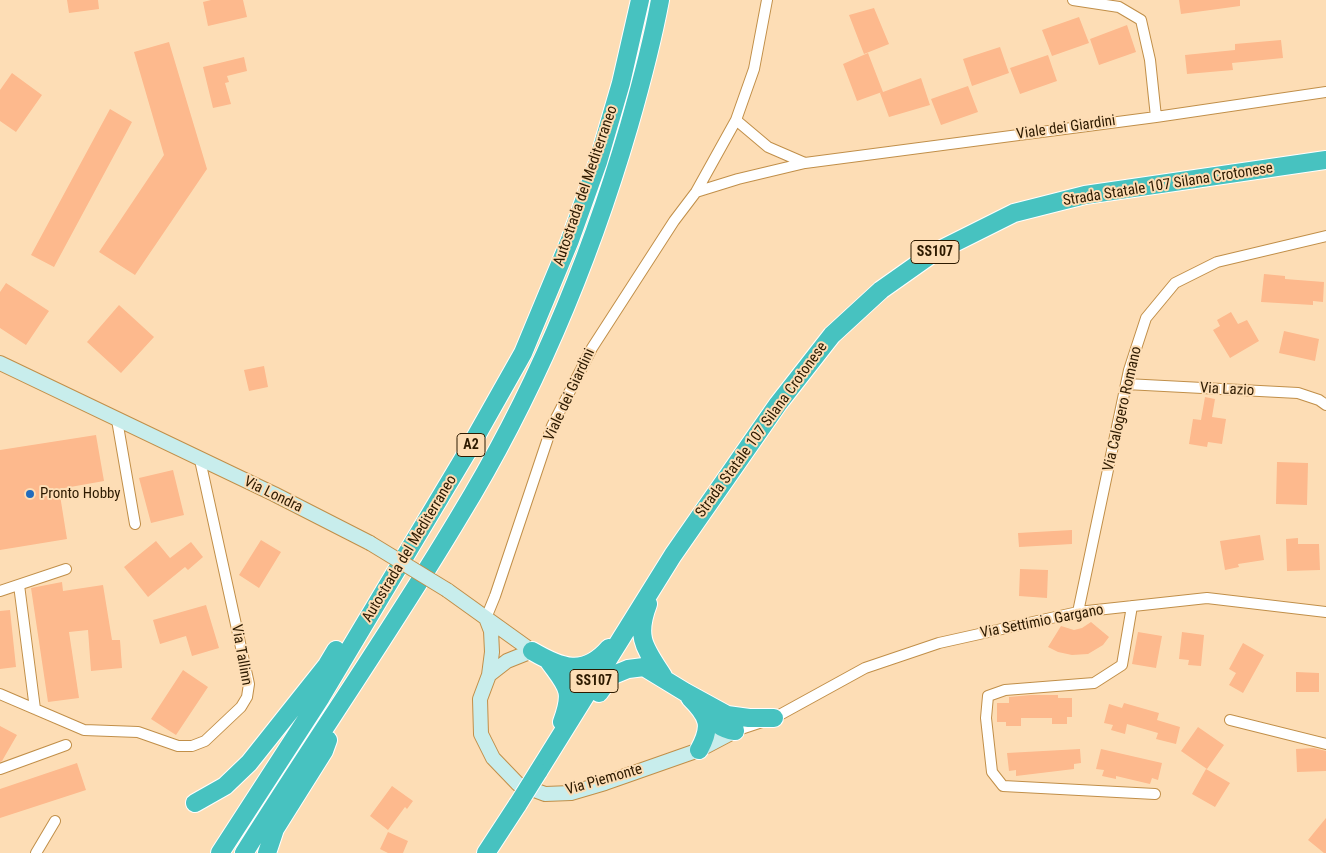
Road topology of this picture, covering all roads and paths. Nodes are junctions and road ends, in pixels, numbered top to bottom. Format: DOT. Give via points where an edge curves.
graph roads {
  1 [pos="640,0"];
  2 [pos="660,0"];
  3 [pos="767,0"];
  4 [pos="1073,0"];
  5 [pos="1326,92"];
  6 [pos="1156,117"];
  7 [pos="736,120"];
  8 [pos="1326,160"];
  9 [pos="805,163"];
  10 [pos="696,192"];
  11 [pos="1326,236"];
  12 [pos="0,363"];
  13 [pos="1126,384"];
  14 [pos="1326,405"];
  15 [pos="117,420"];
  16 [pos="466,454"];
  17 [pos="200,460"];
  18 [pos="135,524"];
  19 [pos="673,556"];
  20 [pos="66,569"];
  21 [pos="19,585"];
  22 [pos="0,591"];
  23 [pos="1132,606"];
  24 [pos="638,609"];
  25 [pos="1078,612"];
  26 [pos="1326,612"];
  27 [pos="486,618"];
  28 [pos="513,638"];
  29 [pos="532,651"];
  30 [pos="492,652"];
  31 [pos="548,660"];
  32 [pos="507,661"];
  33 [pos="489,675"];
  34 [pos="664,679"];
  35 [pos="685,692"];
  36 [pos="0,694"];
  37 [pos="339,707"];
  38 [pos="35,709"];
  39 [pos="702,710"];
  40 [pos="728,715"];
  41 [pos="774,718"];
  42 [pos="1230,720"];
  43 [pos="735,731"];
  44 [pos="66,744"];
  45 [pos="1326,744"];
  46 [pos="699,750"];
  47 [pos="550,754"];
  48 [pos="0,769"];
  49 [pos="538,772"];
  50 [pos="1155,794"];
  51 [pos="195,803"];
  52 [pos="55,821"];
  53 [pos="36,853"];
  54 [pos="220,853"];
  55 [pos="244,853"];
  56 [pos="267,853"];
  57 [pos="486,853"];
  1 -- 16 [label="highway, Autostrada del Mediterraneo / A2" via="598,162 570,240 523,353"];
  2 -- 37 [label="highway, Autostrada del Mediterraneo / A2" via="617,168 590,246 543,360 504,439 460,516"];
  3 -- 7 [label="street, Viale dei Giardini" via="754,69"];
  4 -- 6 [label="street" via="1119,7 1141,20 1150,60"];
  5 -- 6 [label="street, Viale dei Giardini"];
  6 -- 9 [label="street, Viale dei Giardini"];
  7 -- 9 [label="street" via="768,147"];
  7 -- 10 [label="street, Viale dei Giardini"];
  8 -- 19 [label="highway, Strada Statale 107 Silana Crotonese / SS107" via="1084,195 1014,214 932,254 881,290 832,335 778,404"];
  9 -- 10 [label="street, Viale dei Giardini" via="738,178"];
  10 -- 27 [label="street, Viale dei Giardini" via="592,348 552,426"];
  11 -- 13 [label="street, Via Calogero Romano" via="1217,262 1176,283 1146,318"];
  12 -- 15 [label="street, Via Londra"];
  13 -- 14 [label="street, Via Lazio" via="1298,393"];
  13 -- 25 [label="street, Via Calogero Romano"];
  15 -- 17 [label="street, Via Londra"];
  15 -- 18 [label="street"];
  16 -- 51 [label="highway" via="440,480 327,665 249,763 225,786"];
  16 -- 54 [label="highway, Autostrada del Mediterraneo / A2" via="321,697"];
  17 -- 27 [label="street, Via Londra, bridge" via="370,543"];
  17 -- 38 [label="street, Via Tallinn" via="249,684 241,707 204,741 192,746 178,746 138,732 84,730"];
  19 -- 24 [label="highway, Strada Statale 107 Silana Crotonese / SS107"];
  19 -- 34 [label="highway" via="647,605 642,626 643,644"];
  20 -- 21 [label="street"];
  21 -- 22 [label="street"];
  21 -- 38 [label="street"];
  23 -- 25 [label="street, Via Settimio Gargano"];
  23 -- 26 [label="street, Via Settimio Gargano" via="1207,598"];
  23 -- 50 [label="street" via="1122,665 1094,683 1005,690 988,696 986,718 992,772 1003,786"];
  24 -- 31 [label="highway" via="597,661 568,667"];
  24 -- 47 [label="highway, Strada Statale 107 Silana Crotonese / SS107"];
  25 -- 41 [label="street, Via Settimio Gargano" via="939,643 865,668"];
  27 -- 28 [label="street, Via Londra"];
  27 -- 30 [label="street, Via Piemonte"];
  28 -- 29 [label="street, Via Londra"];
  28 -- 30 [label="street"];
  28 -- 32 [label="street"];
  29 -- 31 [label="highway"];
  29 -- 32 [label="street"];
  30 -- 33 [label="street, Via Piemonte"];
  31 -- 49 [label="highway" via="566,686 568,704"];
  32 -- 33 [label="street"];
  33 -- 46 [label="street, Via Piemonte" via="480,699 481,734 493,758 518,784 545,794 572,792 605,783"];
  34 -- 35 [label="highway"];
  34 -- 47 [label="highway" via="644,667 628,668 610,676 562,744"];
  35 -- 39 [label="highway"];
  35 -- 40 [label="highway"];
  36 -- 38 [label="street, Via Tallinn"];
  37 -- 55 [label="highway, Autostrada del Mediterraneo / A2"];
  37 -- 56 [label="highway" via="324,751 274,829"];
  39 -- 43 [label="highway" via="717,725"];
  39 -- 46 [label="highway" via="708,724 706,738"];
  40 -- 41 [label="highway"];
  40 -- 43 [label="highway"];
  41 -- 43 [label="street, Via Piemonte"];
  42 -- 45 [label="street"];
  43 -- 46 [label="street, Via Piemonte"];
  44 -- 48 [label="street"];
  47 -- 49 [label="highway, Strada Statale 107 Silana Crotonese / SS107"];
  49 -- 57 [label="highway, Strada Statale 107 Silana Crotonese / SS107, bridge"];
  52 -- 53 [label="street"];
}
